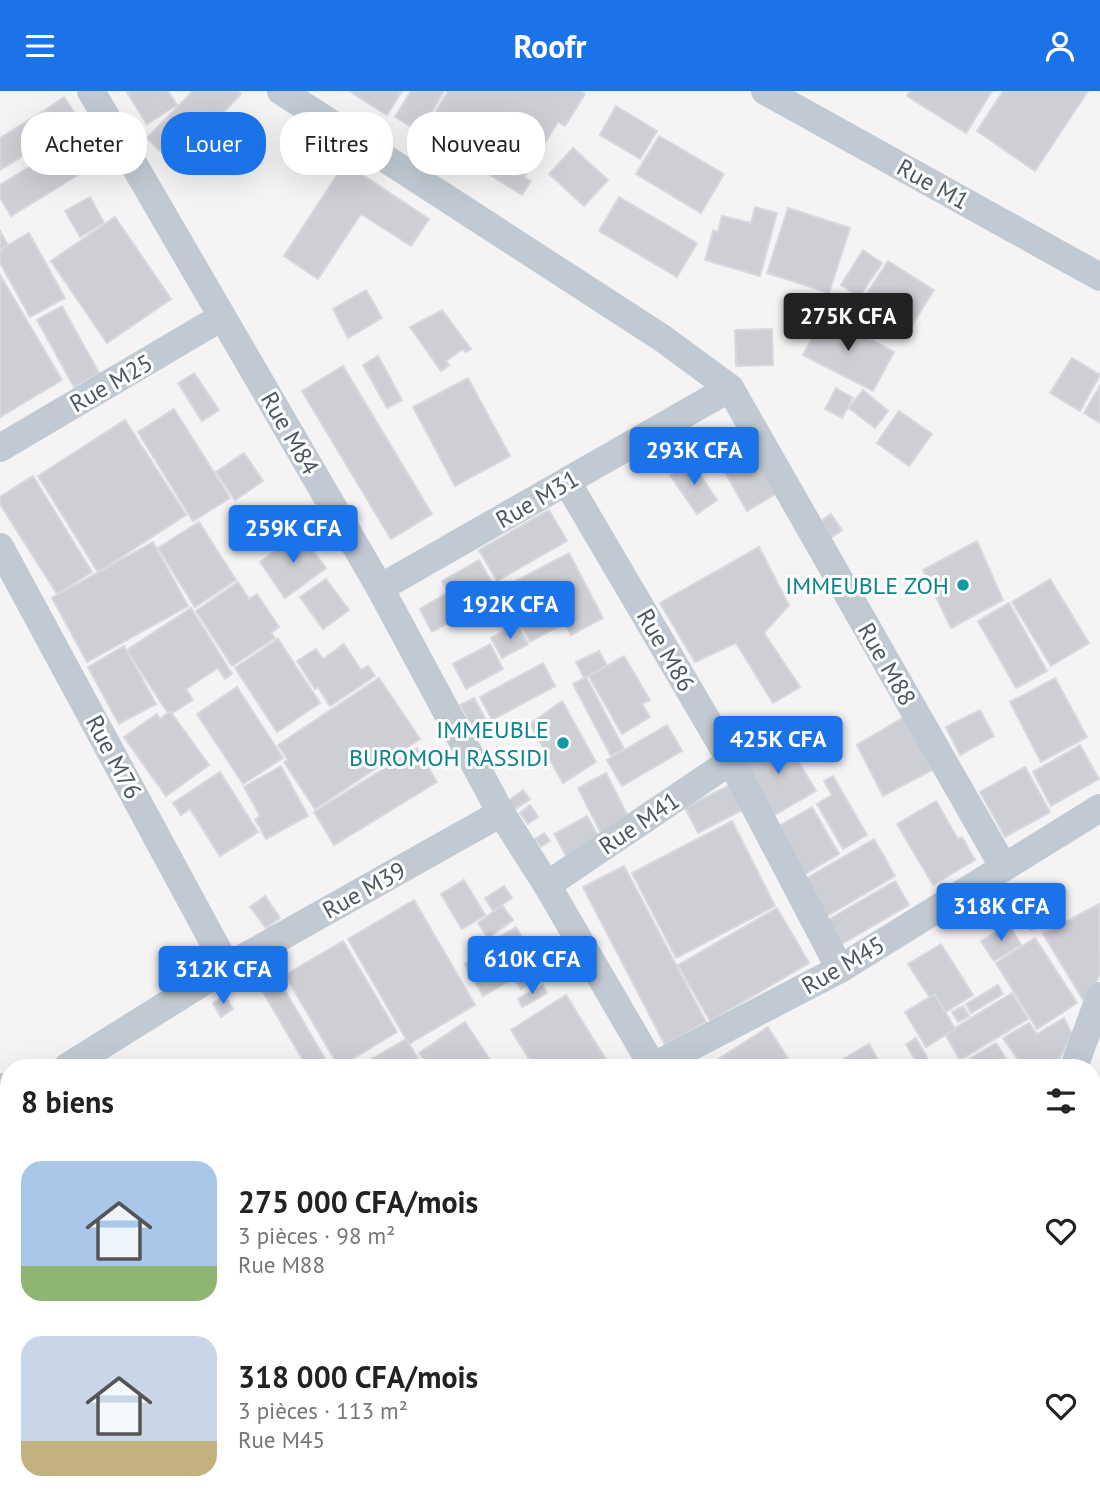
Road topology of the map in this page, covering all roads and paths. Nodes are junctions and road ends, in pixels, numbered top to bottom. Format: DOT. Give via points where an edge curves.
graph roads {
  1 [pos="92,91"];
  2 [pos="281,91"];
  3 [pos="765,91"];
  4 [pos="1100,277"];
  5 [pos="222,317"];
  6 [pos="730,388"];
  7 [pos="0,448"];
  8 [pos="567,482"];
  9 [pos="0,547"];
  10 [pos="380,588"];
  11 [pos="731,761"];
  12 [pos="1100,808"];
  13 [pos="501,813"];
  14 [pos="1003,866"];
  15 [pos="547,885"];
  16 [pos="227,967"];
  17 [pos="840,969"];
  18 [pos="1100,996"];
  19 [pos="80,1059"];
  20 [pos="648,1059"];
  21 [pos="668,1059"];
  22 [pos="1077,1059"];
  1 -- 5 [label="street, Rue M84"];
  2 -- 6 [label="street" via="662,338"];
  3 -- 4 [label="street, Rue M1"];
  5 -- 7 [label="street, Rue M25"];
  5 -- 10 [label="street, Rue M84"];
  6 -- 8 [label="street, Rue M31"];
  6 -- 14 [label="street, Rue M88"];
  8 -- 10 [label="street, Rue M31"];
  8 -- 11 [label="street, Rue M86"];
  9 -- 16 [label="street, Rue M76"];
  10 -- 13 [label="street, Rue M84"];
  11 -- 15 [label="street, Rue M41"];
  11 -- 17 [label="street, Rue M86"];
  12 -- 14 [label="street, Rue M45"];
  13 -- 15 [label="street, Rue M84"];
  13 -- 16 [label="street, Rue M39"];
  14 -- 17 [label="street, Rue M45"];
  15 -- 20 [label="street, Rue M84"];
  16 -- 19 [label="street, Rue M39"];
  17 -- 21 [label="street, Rue M45"];
  18 -- 22 [label="street"];
}
